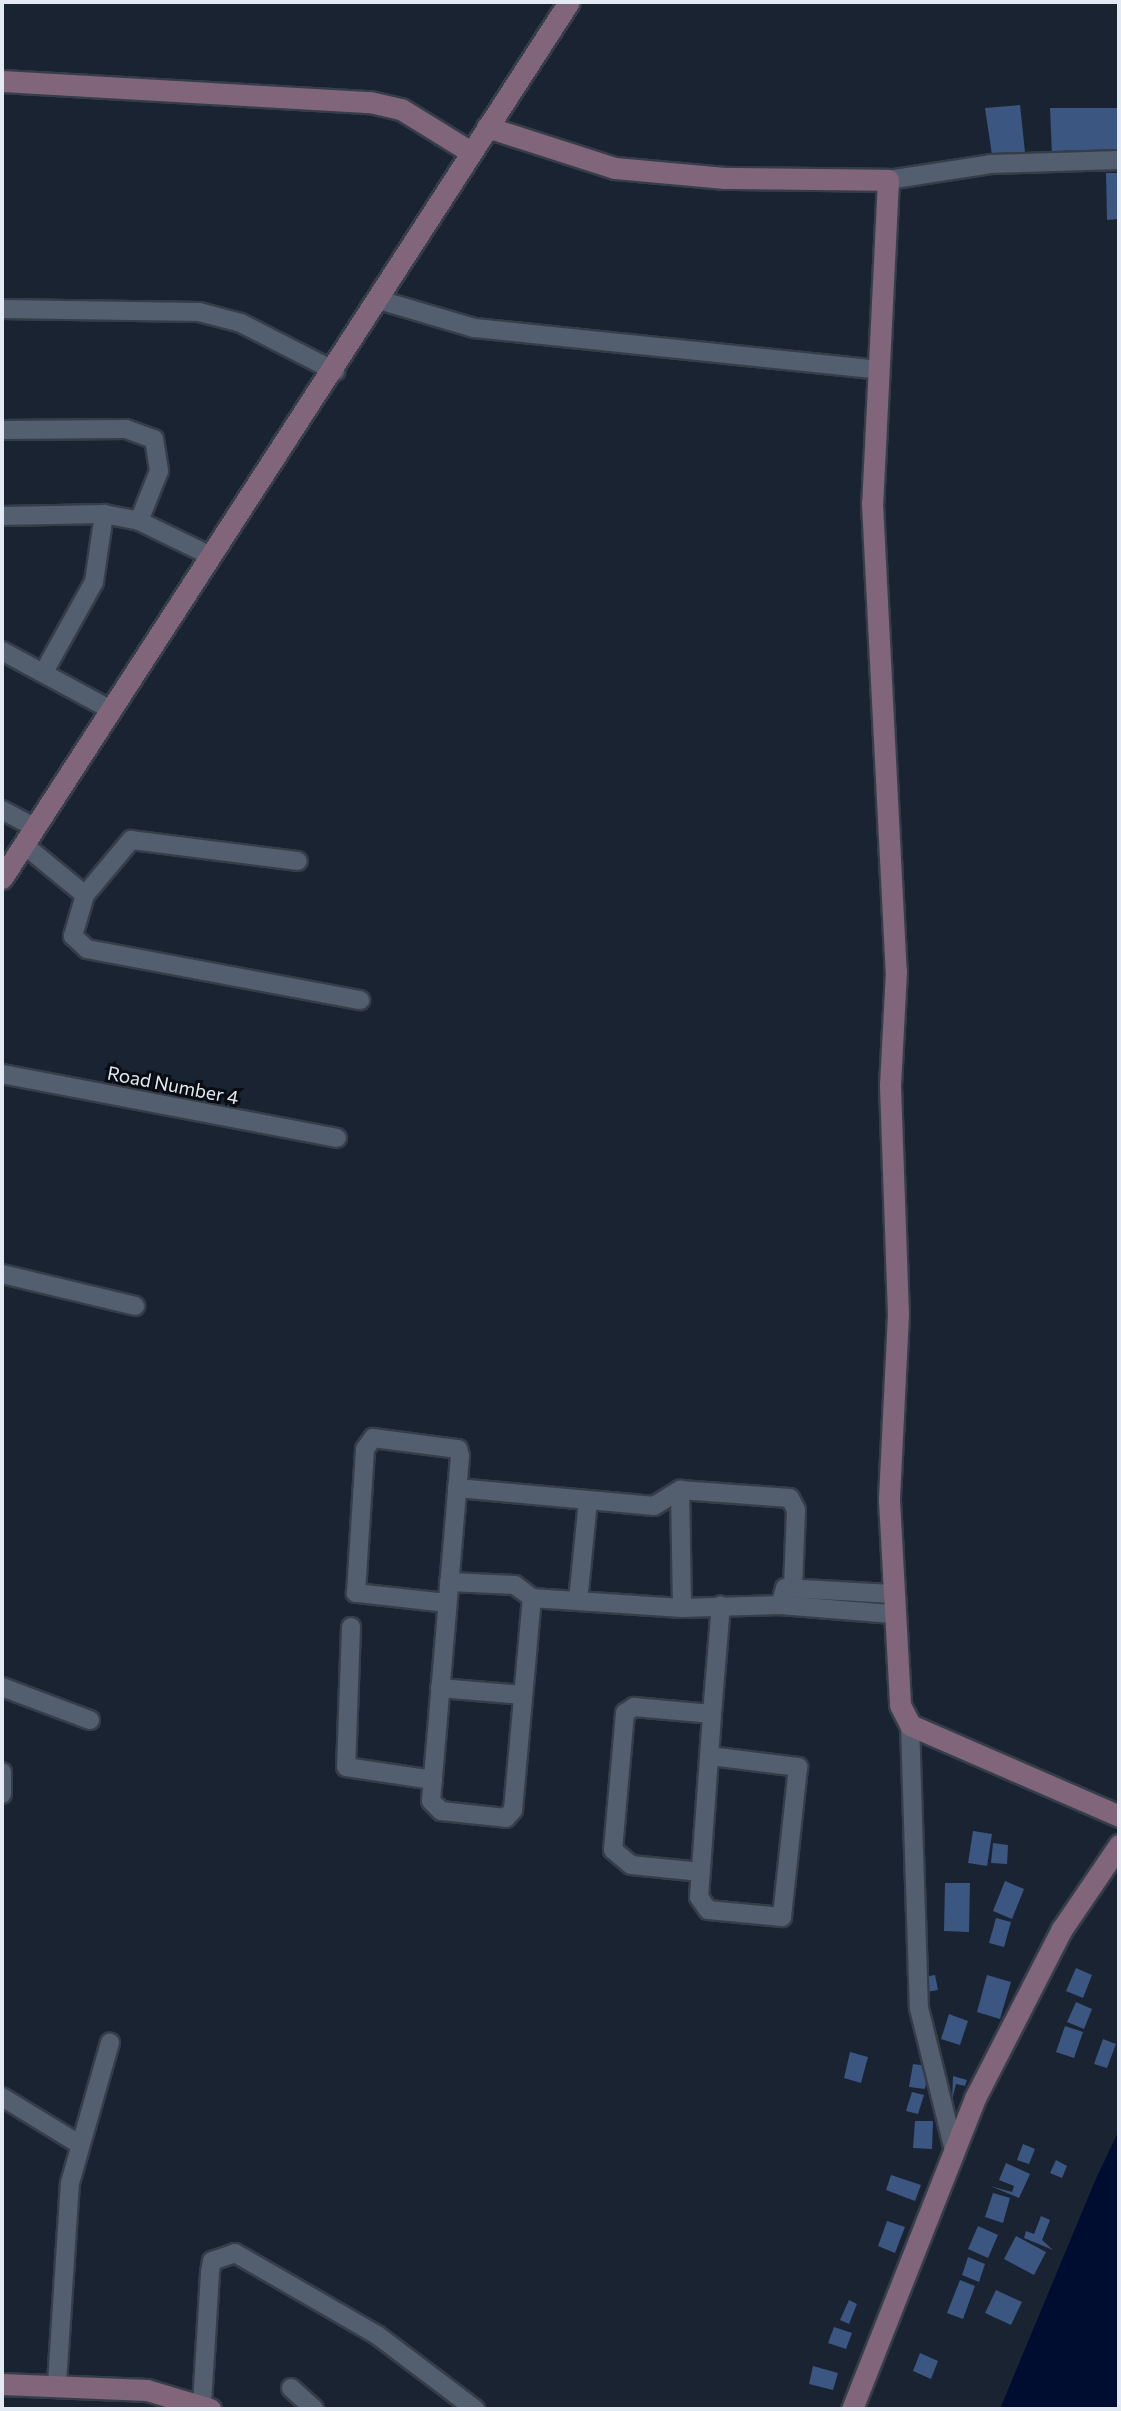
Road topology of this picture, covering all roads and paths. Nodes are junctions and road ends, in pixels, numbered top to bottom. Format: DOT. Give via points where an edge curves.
graph roads {
  1 [pos="569,2"];
  2 [pos="2,82"];
  3 [pos="487,127"];
  4 [pos="469,150"];
  5 [pos="1119,160"];
  6 [pos="888,180"];
  7 [pos="379,300"];
  8 [pos="2,309"];
  9 [pos="878,370"];
  10 [pos="335,371"];
  11 [pos="2,430"];
  12 [pos="104,514"];
  13 [pos="2,516"];
  14 [pos="139,521"];
  15 [pos="209,555"];
  16 [pos="2,651"];
  17 [pos="46,670"];
  18 [pos="113,710"];
  19 [pos="2,810"];
  20 [pos="28,835"];
  21 [pos="298,861"];
  22 [pos="2,878"];
  23 [pos="85,895"];
  24 [pos="360,1000"];
  25 [pos="2,1074"];
  26 [pos="337,1138"];
  27 [pos="2,1274"];
  28 [pos="135,1306"];
  29 [pos="457,1489"];
  30 [pos="680,1490"];
  31 [pos="588,1500"];
  32 [pos="449,1582"];
  33 [pos="793,1589"];
  34 [pos="532,1598"];
  35 [pos="578,1601"];
  36 [pos="447,1603"];
  37 [pos="892,1604"];
  38 [pos="721,1605"];
  39 [pos="780,1605"];
  40 [pos="682,1608"];
  41 [pos="351,1627"];
  42 [pos="2,1686"];
  43 [pos="440,1688"];
  44 [pos="523,1695"];
  45 [pos="712,1714"];
  46 [pos="90,1720"];
  47 [pos="910,1725"];
  48 [pos="709,1756"];
  49 [pos="2,1772"];
  50 [pos="433,1780"];
  51 [pos="2,1794"];
  52 [pos="1119,1816"];
  53 [pos="1119,1845"];
  54 [pos="701,1872"];
  55 [pos="110,2043"];
  56 [pos="2,2097"];
  57 [pos="79,2144"];
  58 [pos="954,2151"];
  59 [pos="57,2383"];
  60 [pos="2,2384"];
  61 [pos="291,2388"];
  62 [pos="206,2407"];
  63 [pos="314,2409"];
  64 [pos="475,2409"];
  65 [pos="852,2409"];
  1 -- 3 [label="street"];
  2 -- 4 [label="street" via="370,102 401,109"];
  3 -- 4 [label="street"];
  3 -- 6 [label="street" via="615,168 725,178"];
  4 -- 7 [label="street"];
  5 -- 6 [label="street" via="991,164"];
  6 -- 9 [label="street"];
  7 -- 9 [label="street" via="474,328"];
  7 -- 10 [label="street"];
  8 -- 10 [label="street" via="199,312 241,323"];
  9 -- 37 [label="street" via="872,503 896,971 890,1086 898,1314 889,1500"];
  10 -- 15 [label="street"];
  11 -- 14 [label="street" via="126,429 154,439 159,471"];
  12 -- 13 [label="street"];
  12 -- 14 [label="street"];
  12 -- 17 [label="street" via="94,582"];
  14 -- 15 [label="street"];
  15 -- 18 [label="street"];
  16 -- 17 [label="street"];
  17 -- 18 [label="street"];
  18 -- 20 [label="street"];
  19 -- 20 [label="street"];
  20 -- 22 [label="street"];
  20 -- 23 [label="street"];
  21 -- 23 [label="street" via="131,840"];
  23 -- 24 [label="street" via="73,936 88,949"];
  25 -- 26 [label="street, Road Number 4"];
  27 -- 28 [label="street"];
  29 -- 31 [label="street"];
  29 -- 32 [label="street"];
  29 -- 36 [label="street" via="460,1456 453,1446 373,1438 366,1443 356,1593"];
  30 -- 31 [label="street" via="654,1506"];
  30 -- 33 [label="street" via="790,1498 796,1510"];
  30 -- 40 [label="street"];
  31 -- 35 [label="street"];
  32 -- 34 [label="street" via="515,1586"];
  32 -- 36 [label="street"];
  33 -- 37 [label="street"];
  33 -- 39 [label="street" via="782,1590"];
  34 -- 35 [label="street"];
  34 -- 44 [label="street"];
  35 -- 40 [label="street"];
  36 -- 43 [label="street"];
  37 -- 39 [label="street"];
  37 -- 47 [label="street" via="900,1705"];
  38 -- 39 [label="street"];
  38 -- 40 [label="street"];
  38 -- 45 [label="street"];
  41 -- 50 [label="street" via="346,1767"];
  42 -- 46 [label="street"];
  43 -- 44 [label="street"];
  43 -- 50 [label="street"];
  44 -- 50 [label="street" via="510,1816 434,1808"];
  45 -- 48 [label="street"];
  45 -- 54 [label="street" via="634,1707 625,1713 613,1850 631,1864"];
  47 -- 52 [label="street"];
  47 -- 58 [label="street" via="919,2008"];
  48 -- 54 [label="street"];
  48 -- 54 [label="street" via="798,1767 786,1912 776,1918 708,1910 699,1897"];
  49 -- 51 [label="street"];
  53 -- 58 [label="street" via="1062,1929"];
  55 -- 57 [label="street"];
  56 -- 57 [label="street"];
  57 -- 59 [label="street" via="70,2183"];
  58 -- 65 [label="street"];
  59 -- 60 [label="street"];
  59 -- 62 [label="street" via="147,2390"];
  61 -- 63 [label="street"];
  62 -- 64 [label="street" via="212,2262 235,2253 376,2335"];
}
